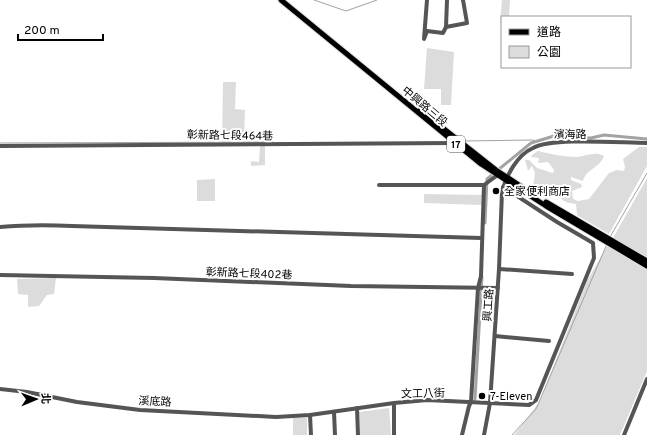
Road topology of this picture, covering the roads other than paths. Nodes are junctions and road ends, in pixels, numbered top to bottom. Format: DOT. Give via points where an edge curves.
graph roads {
  1 [pos="280,0"];
  2 [pos="285,0"];
  3 [pos="427,0"];
  4 [pos="447,0"];
  5 [pos="463,0"];
  6 [pos="446,27"];
  7 [pos="461,142"];
  8 [pos="454,143"];
  9 [pos="647,143"];
  10 [pos="0,146"];
  11 [pos="498,176"];
  12 [pos="506,179"];
  13 [pos="485,184"];
  14 [pos="379,185"];
  15 [pos="503,187"];
  16 [pos="0,227"];
  17 [pos="481,238"];
  18 [pos="647,261"];
  19 [pos="647,266"];
  20 [pos="499,269"];
  21 [pos="572,274"];
  22 [pos="0,275"];
  23 [pos="478,288"];
  24 [pos="498,288"];
  25 [pos="495,336"];
  26 [pos="549,341"];
  27 [pos="647,379"];
  28 [pos="0,389"];
  29 [pos="394,402"];
  30 [pos="471,402"];
  31 [pos="490,403"];
  32 [pos="357,408"];
  33 [pos="334,412"];
  34 [pos="310,415"];
  35 [pos="311,435"];
  36 [pos="335,435"];
  37 [pos="358,435"];
  38 [pos="394,435"];
  39 [pos="462,435"];
  40 [pos="484,435"];
  41 [pos="624,435"];
  1 -- 8 [label="main road, 中興路三段 / 17"];
  2 -- 7 [label="main road, 中興路三段 / 17"];
  3 -- 6 [label="street" via="424,39 427,31 443,33"];
  4 -- 6 [label="street"];
  5 -- 6 [label="street" via="467,23"];
  7 -- 8 [label="street, 彰新路七段464巷"];
  7 -- 11 [label="main road, 中興路三段 / 17"];
  8 -- 10 [label="street, 彰新路七段464巷"];
  8 -- 11 [label="main road, 中興路三段 / 17"];
  9 -- 12 [label="street, 濱海路" via="544,143 527,152"];
  11 -- 12 [label="main road, 中興路三段 / 17"];
  11 -- 13 [label="street"];
  12 -- 15 [label="street, 興工路"];
  12 -- 18 [label="main road, 中興路三段 / 17"];
  12 -- 19 [label="main road, 中興路三段 / 17"];
  13 -- 14 [label="street"];
  13 -- 17 [label="street"];
  15 -- 20 [label="street, 興工路"];
  15 -- 31 [label="street, 文工八街" via="593,243 594,258 536,400 524,406"];
  16 -- 17 [label="street" via="34,224"];
  17 -- 23 [label="street"];
  20 -- 21 [label="street"];
  20 -- 24 [label="street, 興工路"];
  22 -- 23 [label="street, 彰新路七段402巷"];
  23 -- 24 [label="street, 彰新路七段402巷"];
  23 -- 30 [label="street"];
  24 -- 25 [label="street, 興工路"];
  25 -- 26 [label="street"];
  25 -- 31 [label="street, 興工路"];
  27 -- 41 [label="street"];
  28 -- 34 [label="street, 溪底路" via="140,410 276,417"];
  29 -- 30 [label="street, 文工八街"];
  29 -- 32 [label="street, 文工八街"];
  29 -- 38 [label="street"];
  30 -- 31 [label="street, 文工八街"];
  30 -- 39 [label="street"];
  31 -- 40 [label="street, 興工路"];
  32 -- 33 [label="street, 文工八街"];
  32 -- 37 [label="street"];
  33 -- 34 [label="street, 文工八街"];
  33 -- 36 [label="street"];
  34 -- 35 [label="street"];
}
